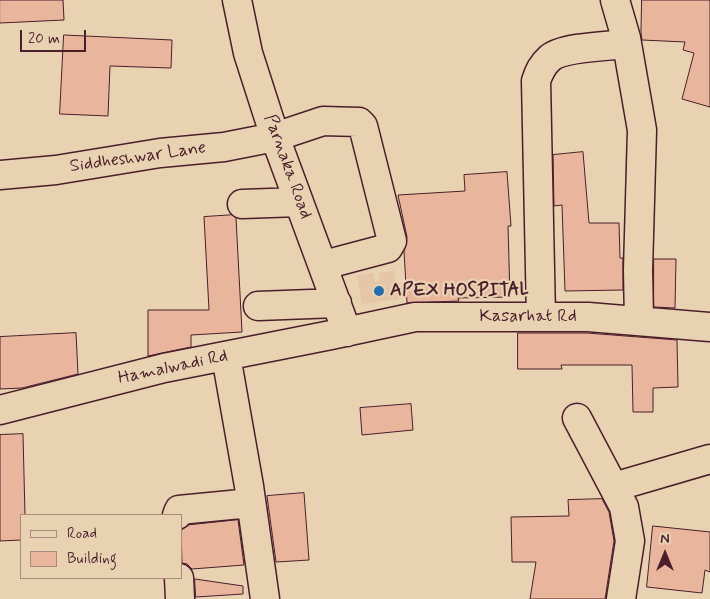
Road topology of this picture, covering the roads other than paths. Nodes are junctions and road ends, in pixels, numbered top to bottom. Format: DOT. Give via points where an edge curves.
graph roads {
  1 [pos="237,0"];
  2 [pos="615,0"];
  3 [pos="627,41"];
  4 [pos="275,137"];
  5 [pos="0,175"];
  6 [pos="300,202"];
  7 [pos="242,204"];
  8 [pos="324,265"];
  9 [pos="337,303"];
  10 [pos="258,306"];
  11 [pos="541,317"];
  12 [pos="639,321"];
  13 [pos="710,328"];
  14 [pos="347,332"];
  15 [pos="226,356"];
  16 [pos="0,410"];
  17 [pos="577,418"];
  18 [pos="710,460"];
  19 [pos="614,487"];
  20 [pos="251,503"];
  21 [pos="177,514"];
  22 [pos="178,579"];
  23 [pos="180,599"];
  24 [pos="265,599"];
  25 [pos="621,599"];
  1 -- 4 [label="street, Parnaka Road" via="248,53"];
  2 -- 3 [label="street"];
  3 -- 11 [label="street" via="562,52 551,57 541,68 536,82"];
  3 -- 12 [label="street" via="642,130"];
  4 -- 5 [label="street, Siddheshwar Lane" via="224,147"];
  4 -- 6 [label="street, Parnaka Road"];
  4 -- 8 [label="street, Siddheshwar Lane" via="323,121 359,122 363,126 392,241 388,248"];
  6 -- 7 [label="street"];
  6 -- 8 [label="street, Parnaka Road"];
  8 -- 9 [label="street, Parnaka Road"];
  9 -- 10 [label="street"];
  9 -- 14 [label="street, Parnaka Road"];
  11 -- 12 [label="street, Kasarhat Rd"];
  11 -- 14 [label="street, Kasarhat Rd" via="415,317"];
  12 -- 13 [label="street, Kasarhat Rd"];
  14 -- 15 [label="street, Hamalwadi Rd"];
  15 -- 16 [label="street, Hamalwadi Rd" via="164,368"];
  15 -- 20 [label="street"];
  17 -- 19 [label="street"];
  18 -- 19 [label="street"];
  19 -- 25 [label="street" via="624,507 630,541"];
  20 -- 21 [label="street" via="180,510"];
  20 -- 24 [label="street"];
  22 -- 23 [label="street"];
}
